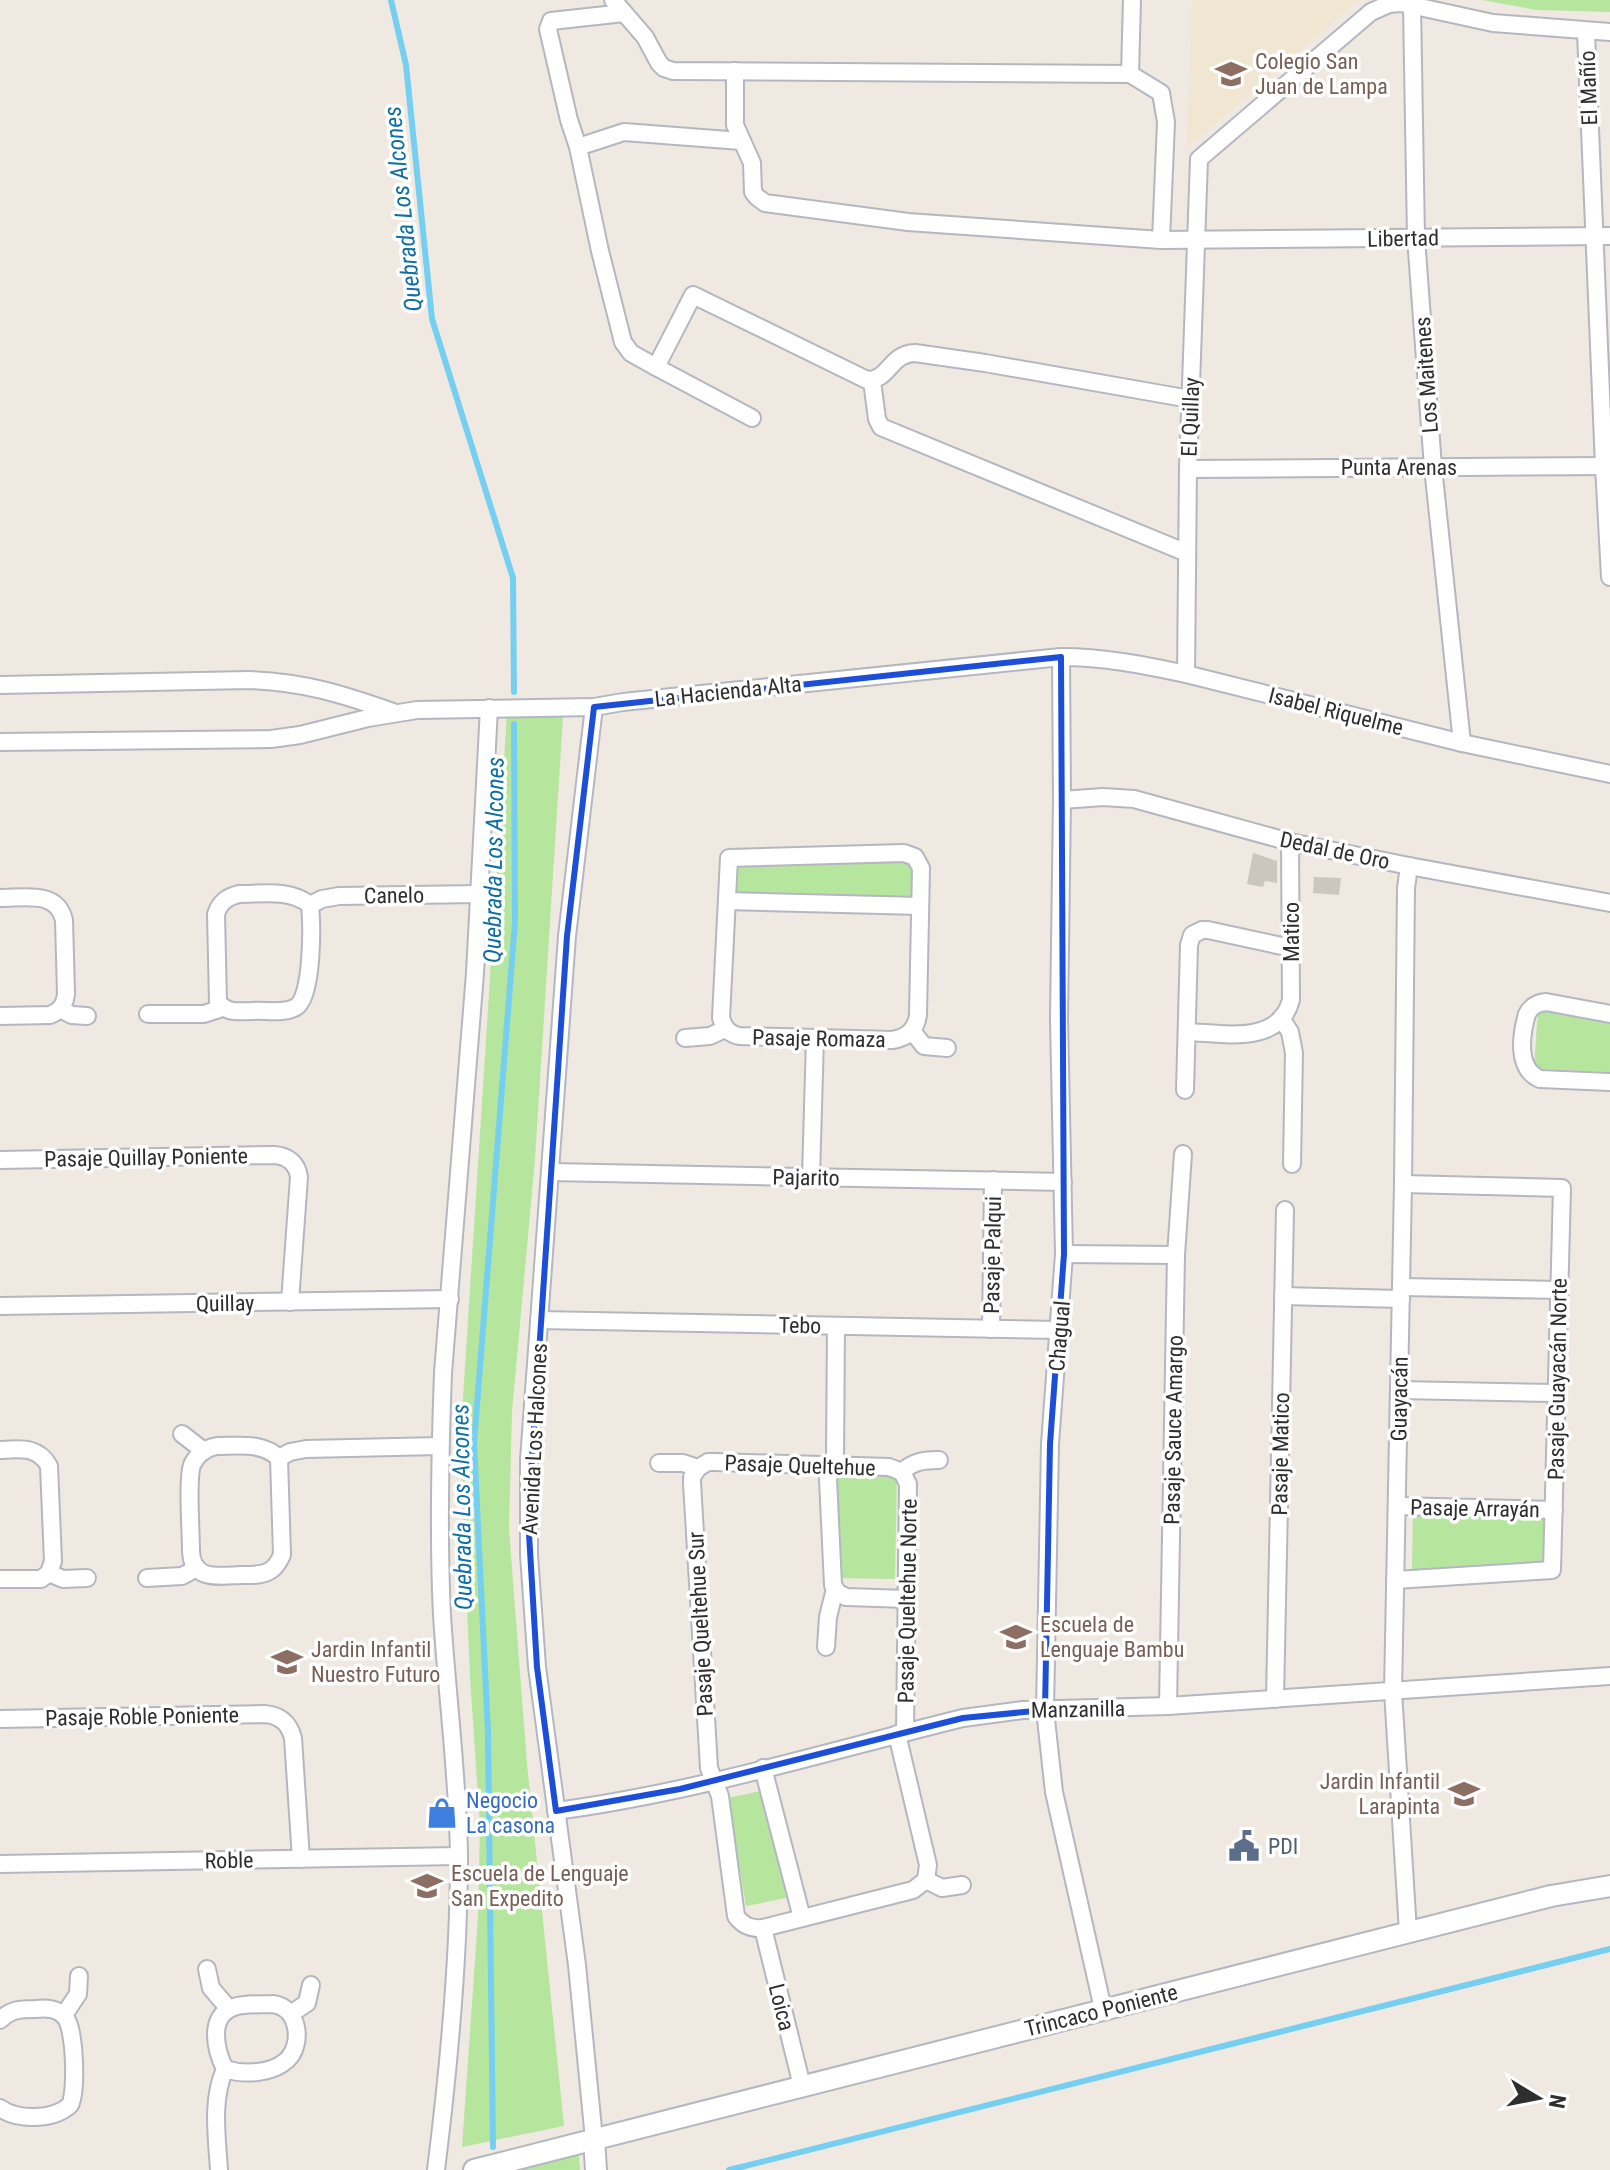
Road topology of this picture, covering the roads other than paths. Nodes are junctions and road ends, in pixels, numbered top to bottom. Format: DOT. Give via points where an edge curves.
graph roads {
  1 [pos="1132,0"];
  2 [pos="619,6"];
  3 [pos="1412,6"];
  4 [pos="1586,32"];
  5 [pos="1610,32"];
  6 [pos="735,71"];
  7 [pos="1130,74"];
  8 [pos="741,141"];
  9 [pos="578,147"];
  10 [pos="1602,236"];
  11 [pos="1416,238"];
  12 [pos="1161,240"];
  13 [pos="1196,241"];
  14 [pos="656,367"];
  15 [pos="872,381"];
  16 [pos="1190,399"];
  17 [pos="752,418"];
  18 [pos="1607,466"];
  19 [pos="1433,467"];
  20 [pos="1188,469"];
  21 [pos="1187,553"];
  22 [pos="1610,577"];
  23 [pos="1061,657"];
  24 [pos="1186,674"];
  25 [pos="0,685"];
  26 [pos="594,707"];
  27 [pos="489,708"];
  28 [pos="395,713"];
  29 [pos="0,742"];
  30 [pos="1462,743"];
  31 [pos="1610,774"];
  32 [pos="1062,800"];
  33 [pos="1290,842"];
  34 [pos="1409,866"];
  35 [pos="480,894"];
  36 [pos="0,898"];
  37 [pos="727,901"];
  38 [pos="1610,903"];
  39 [pos="310,905"];
  40 [pos="920,906"];
  41 [pos="1291,948"];
  42 [pos="222,1008"];
  43 [pos="60,1009"];
  44 [pos="148,1014"];
  45 [pos="1610,1014"];
  46 [pos="0,1016"];
  47 [pos="87,1016"];
  48 [pos="1281,1018"];
  49 [pos="725,1029"];
  50 [pos="912,1031"];
  51 [pos="1187,1032"];
  52 [pos="685,1038"];
  53 [pos="815,1038"];
  54 [pos="947,1048"];
  55 [pos="1610,1082"];
  56 [pos="1185,1090"];
  57 [pos="1183,1154"];
  58 [pos="0,1160"];
  59 [pos="1292,1164"];
  60 [pos="550,1172"];
  61 [pos="811,1177"];
  62 [pos="993,1180"];
  63 [pos="1063,1182"];
  64 [pos="1403,1184"];
  65 [pos="1285,1210"];
  66 [pos="1064,1254"];
  67 [pos="1176,1255"];
  68 [pos="1559,1290"];
  69 [pos="1401,1293"];
  70 [pos="1283,1296"];
  71 [pos="450,1299"];
  72 [pos="290,1302"];
  73 [pos="0,1306"];
  74 [pos="539,1320"];
  75 [pos="836,1326"];
  76 [pos="991,1329"];
  77 [pos="1060,1330"];
  78 [pos="1399,1390"];
  79 [pos="1556,1393"];
  80 [pos="182,1434"];
  81 [pos="440,1446"];
  82 [pos="0,1450"];
  83 [pos="204,1451"];
  84 [pos="279,1458"];
  85 [pos="939,1460"];
  86 [pos="659,1463"];
  87 [pos="832,1466"];
  88 [pos="698,1468"];
  89 [pos="902,1472"];
  90 [pos="1397,1506"];
  91 [pos="1554,1510"];
  92 [pos="197,1568"];
  93 [pos="49,1573"];
  94 [pos="87,1578"];
  95 [pos="147,1578"];
  96 [pos="0,1579"];
  97 [pos="1395,1580"];
  98 [pos="835,1589"];
  99 [pos="907,1599"];
  100 [pos="826,1647"];
  101 [pos="1610,1676"];
  102 [pos="1393,1691"];
  103 [pos="1275,1699"];
  104 [pos="1168,1706"];
  105 [pos="1045,1710"];
  106 [pos="0,1719"];
  107 [pos="901,1733"];
  108 [pos="763,1768"];
  109 [pos="714,1780"];
  110 [pos="556,1811"];
  111 [pos="459,1856"];
  112 [pos="301,1859"];
  113 [pos="0,1864"];
  114 [pos="926,1880"];
  115 [pos="962,1885"];
  116 [pos="1610,1886"];
  117 [pos="802,1918"];
  118 [pos="763,1928"];
  119 [pos="1408,1932"];
  120 [pos="207,1969"];
  121 [pos="79,1976"];
  122 [pos="311,1985"];
  123 [pos="229,2009"];
  124 [pos="1103,2009"];
  125 [pos="292,2013"];
  126 [pos="64,2015"];
  127 [pos="1,2018"];
  128 [pos="225,2069"];
  129 [pos="802,2086"];
  130 [pos="0,2108"];
  131 [pos="594,2139"];
  132 [pos="219,2170"];
  133 [pos="436,2170"];
  134 [pos="474,2170"];
  135 [pos="596,2170"];
  1 -- 7 [label="street"];
  2 -- 6 [label="street" via="664,68"];
  2 -- 9 [label="street" via="548,24"];
  3 -- 4 [label="street" via="1493,23"];
  3 -- 11 [label="street, Los Maitenes"];
  3 -- 13 [label="street, El Quillay" via="1389,4 1371,12 1199,159"];
  4 -- 5 [label="street"];
  4 -- 10 [label="street, El Mañío"];
  6 -- 7 [label="street"];
  6 -- 8 [label="street, Libertad" via="735,125"];
  7 -- 12 [label="street" via="1161,93 1164,107"];
  8 -- 9 [label="street" via="624,132"];
  8 -- 12 [label="street, Libertad" via="752,163 753,192 765,203 908,222"];
  9 -- 14 [label="street" via="623,342"];
  10 -- 11 [label="street, Libertad"];
  10 -- 18 [label="street, El Mañío"];
  11 -- 13 [label="street, Libertad"];
  11 -- 19 [label="street, Los Maitenes"];
  12 -- 13 [label="street, Libertad"];
  13 -- 16 [label="street, El Quillay"];
  14 -- 15 [label="street" via="693,295"];
  14 -- 17 [label="street"];
  15 -- 16 [label="street" via="899,357 915,353"];
  15 -- 21 [label="street" via="881,427"];
  16 -- 20 [label="street, El Quillay"];
  18 -- 19 [label="street, Punta Arenas"];
  18 -- 22 [label="street, El Mañío"];
  19 -- 20 [label="street, Punta Arenas"];
  19 -- 30 [label="street, Los Maitenes"];
  20 -- 21 [label="street, El Quillay"];
  21 -- 24 [label="street, El Quillay"];
  23 -- 24 [label="street, Isabel Riquelme" via="1111,659"];
  23 -- 26 [label="street, La Hacienda Alta"];
  23 -- 32 [label="street, Chagual"];
  24 -- 30 [label="street, Isabel Riquelme"];
  25 -- 28 [label="street, La Hacienda Alta" via="278,681 332,691"];
  26 -- 27 [label="street, La Hacienda Alta"];
  26 -- 60 [label="street, Avenida Los Halcones" via="568,922"];
  27 -- 28 [label="street, La Hacienda Alta"];
  27 -- 35 [label="street"];
  28 -- 29 [label="street, La Hacienda Alta" via="271,739"];
  30 -- 31 [label="street, Isabel Riquelme"];
  32 -- 33 [label="street, Dedal de Oro" via="1134,799"];
  32 -- 63 [label="street, Chagual"];
  33 -- 34 [label="street, Dedal de Oro"];
  33 -- 41 [label="street, Matico"];
  34 -- 38 [label="street, Dedal de Oro"];
  34 -- 64 [label="street, Guayacán"];
  35 -- 39 [label="street, Canelo" via="339,896"];
  35 -- 71 [label="street"];
  36 -- 43 [label="street" via="40,898 60,909 66,994"];
  37 -- 40 [label="street"];
  37 -- 40 [label="street" via="729,858 904,853 915,857 921,868"];
  37 -- 49 [label="street" via="721,1018"];
  39 -- 42 [label="street" via="309,968 298,1006"];
  39 -- 42 [label="street" via="286,894 239,894 222,902 215,920 217,996"];
  40 -- 50 [label="street" via="918,1015"];
  41 -- 48 [label="street, Matico" via="1291,1000"];
  41 -- 51 [label="street" via="1208,930 1192,935"];
  42 -- 44 [label="street" via="204,1014"];
  43 -- 46 [label="street" via="50,1015"];
  43 -- 47 [label="street"];
  45 -- 55 [label="street" via="1546,1002 1534,1005 1525,1020 1523,1059 1534,1077"];
  48 -- 51 [label="street" via="1269,1029 1250,1034"];
  48 -- 59 [label="street" via="1294,1053"];
  49 -- 52 [label="street, Pasaje Romaza"];
  49 -- 53 [label="street, Pasaje Romaza" via="739,1036"];
  50 -- 53 [label="street, Pasaje Romaza" via="892,1040"];
  50 -- 54 [label="street, Pasaje Romaza" via="924,1046"];
  51 -- 56 [label="street"];
  53 -- 61 [label="street"];
  57 -- 67 [label="street, Pasaje Sauce Amargo"];
  58 -- 72 [label="street, Pasaje Quillay Poniente" via="281,1155 296,1165 299,1177"];
  60 -- 61 [label="street, Pajarito"];
  60 -- 74 [label="street, Avenida Los Halcones"];
  61 -- 62 [label="street, Pajarito"];
  62 -- 63 [label="street, Pajarito"];
  62 -- 76 [label="street, Pasaje Palqui"];
  63 -- 66 [label="street, Chagual"];
  64 -- 68 [label="street, Pasaje Guayacán Norte" via="1562,1188"];
  64 -- 69 [label="street, Guayacán"];
  65 -- 70 [label="street, Pasaje Matico"];
  66 -- 67 [label="street"];
  66 -- 77 [label="street, Chagual"];
  67 -- 104 [label="street, Pasaje Sauce Amargo"];
  68 -- 69 [label="street"];
  68 -- 79 [label="street, Pasaje Guayacán Norte"];
  69 -- 70 [label="street"];
  69 -- 78 [label="street, Guayacán"];
  70 -- 103 [label="street, Pasaje Matico"];
  71 -- 72 [label="street, Quillay"];
  71 -- 81 [label="street"];
  72 -- 73 [label="street, Quillay"];
  74 -- 75 [label="street, Tebo"];
  74 -- 110 [label="street, Avenida Los Halcones" via="529,1460 529,1555"];
  75 -- 76 [label="street, Tebo"];
  75 -- 87 [label="street"];
  76 -- 77 [label="street, Tebo"];
  77 -- 105 [label="street, Chagual" via="1050,1444"];
  78 -- 79 [label="street"];
  78 -- 90 [label="street, Guayacán"];
  79 -- 91 [label="street, Pasaje Guayacán Norte"];
  80 -- 83 [label="street"];
  81 -- 84 [label="street" via="306,1449"];
  81 -- 111 [label="street" via="442,1611"];
  82 -- 93 [label="street" via="29,1449 49,1466"];
  83 -- 84 [label="street" via="217,1446 260,1447"];
  83 -- 92 [label="street" via="191,1469 191,1557"];
  84 -- 92 [label="street" via="282,1555 276,1567 257,1575 214,1576"];
  85 -- 89 [label="street, Pasaje Queltehue" via="920,1461"];
  86 -- 88 [label="street, Pasaje Queltehue"];
  87 -- 88 [label="street, Pasaje Queltehue" via="708,1462"];
  87 -- 89 [label="street, Pasaje Queltehue"];
  87 -- 98 [label="street" via="828,1479"];
  88 -- 109 [label="street, Pasaje Queltehue Sur" via="692,1483 709,1768"];
  89 -- 99 [label="street, Pasaje Queltehue Norte" via="908,1484"];
  90 -- 91 [label="street, Pasaje Arrayán"];
  90 -- 97 [label="street, Guayacán"];
  91 -- 97 [label="street, Pasaje Guayacán Norte" via="1552,1570"];
  92 -- 95 [label="street" via="182,1576"];
  93 -- 94 [label="street" via="63,1579"];
  93 -- 96 [label="street" via="41,1579"];
  97 -- 102 [label="street, Guayacán"];
  98 -- 99 [label="street" via="846,1597"];
  98 -- 100 [label="street"];
  99 -- 107 [label="street, Pasaje Queltehue Norte"];
  101 -- 102 [label="street, Manzanilla"];
  102 -- 103 [label="street, Manzanilla"];
  102 -- 119 [label="street, Guayacán"];
  103 -- 104 [label="street, Manzanilla"];
  104 -- 105 [label="street, Manzanilla"];
  105 -- 107 [label="street, Manzanilla" via="981,1714"];
  105 -- 124 [label="street, Chagual" via="1054,1792"];
  106 -- 112 [label="street, Pasaje Roble Poniente" via="277,1717 293,1738"];
  107 -- 108 [label="street, Manzanilla"];
  107 -- 114 [label="street, Pasaje Queltehue Norte" via="929,1870"];
  108 -- 109 [label="street, Manzanilla"];
  108 -- 117 [label="street"];
  109 -- 110 [label="street, Manzanilla"];
  109 -- 118 [label="street, Pasaje Queltehue Sur" via="734,1911 744,1925"];
  110 -- 131 [label="street, Avenida Los Halcones"];
  111 -- 112 [label="street, Roble"];
  111 -- 133 [label="street" via="454,2007"];
  112 -- 113 [label="street, Roble"];
  114 -- 115 [label="street" via="942,1888"];
  114 -- 117 [label="street" via="913,1890"];
  116 -- 119 [label="street, Trincaco Poniente"];
  117 -- 118 [label="street"];
  118 -- 129 [label="street, Loica"];
  119 -- 124 [label="street, Trincaco Poniente"];
  120 -- 123 [label="street" via="211,1988"];
  121 -- 126 [label="street" via="78,1994"];
  122 -- 125 [label="street" via="307,2003"];
  123 -- 125 [label="street" via="273,2004"];
  123 -- 128 [label="street" via="215,2038"];
  124 -- 129 [label="street, Trincaco Poniente"];
  125 -- 128 [label="street" via="296,2040 287,2060 252,2073"];
  126 -- 127 [label="street" via="54,2009 17,2009"];
  126 -- 130 [label="street" via="71,2029 70,2105 57,2113 25,2117"];
  128 -- 132 [label="street" via="216,2109"];
  129 -- 131 [label="street, Trincaco Poniente"];
  131 -- 134 [label="street, Trincaco Poniente"];
  131 -- 135 [label="street, Avenida Los Halcones"];
}
